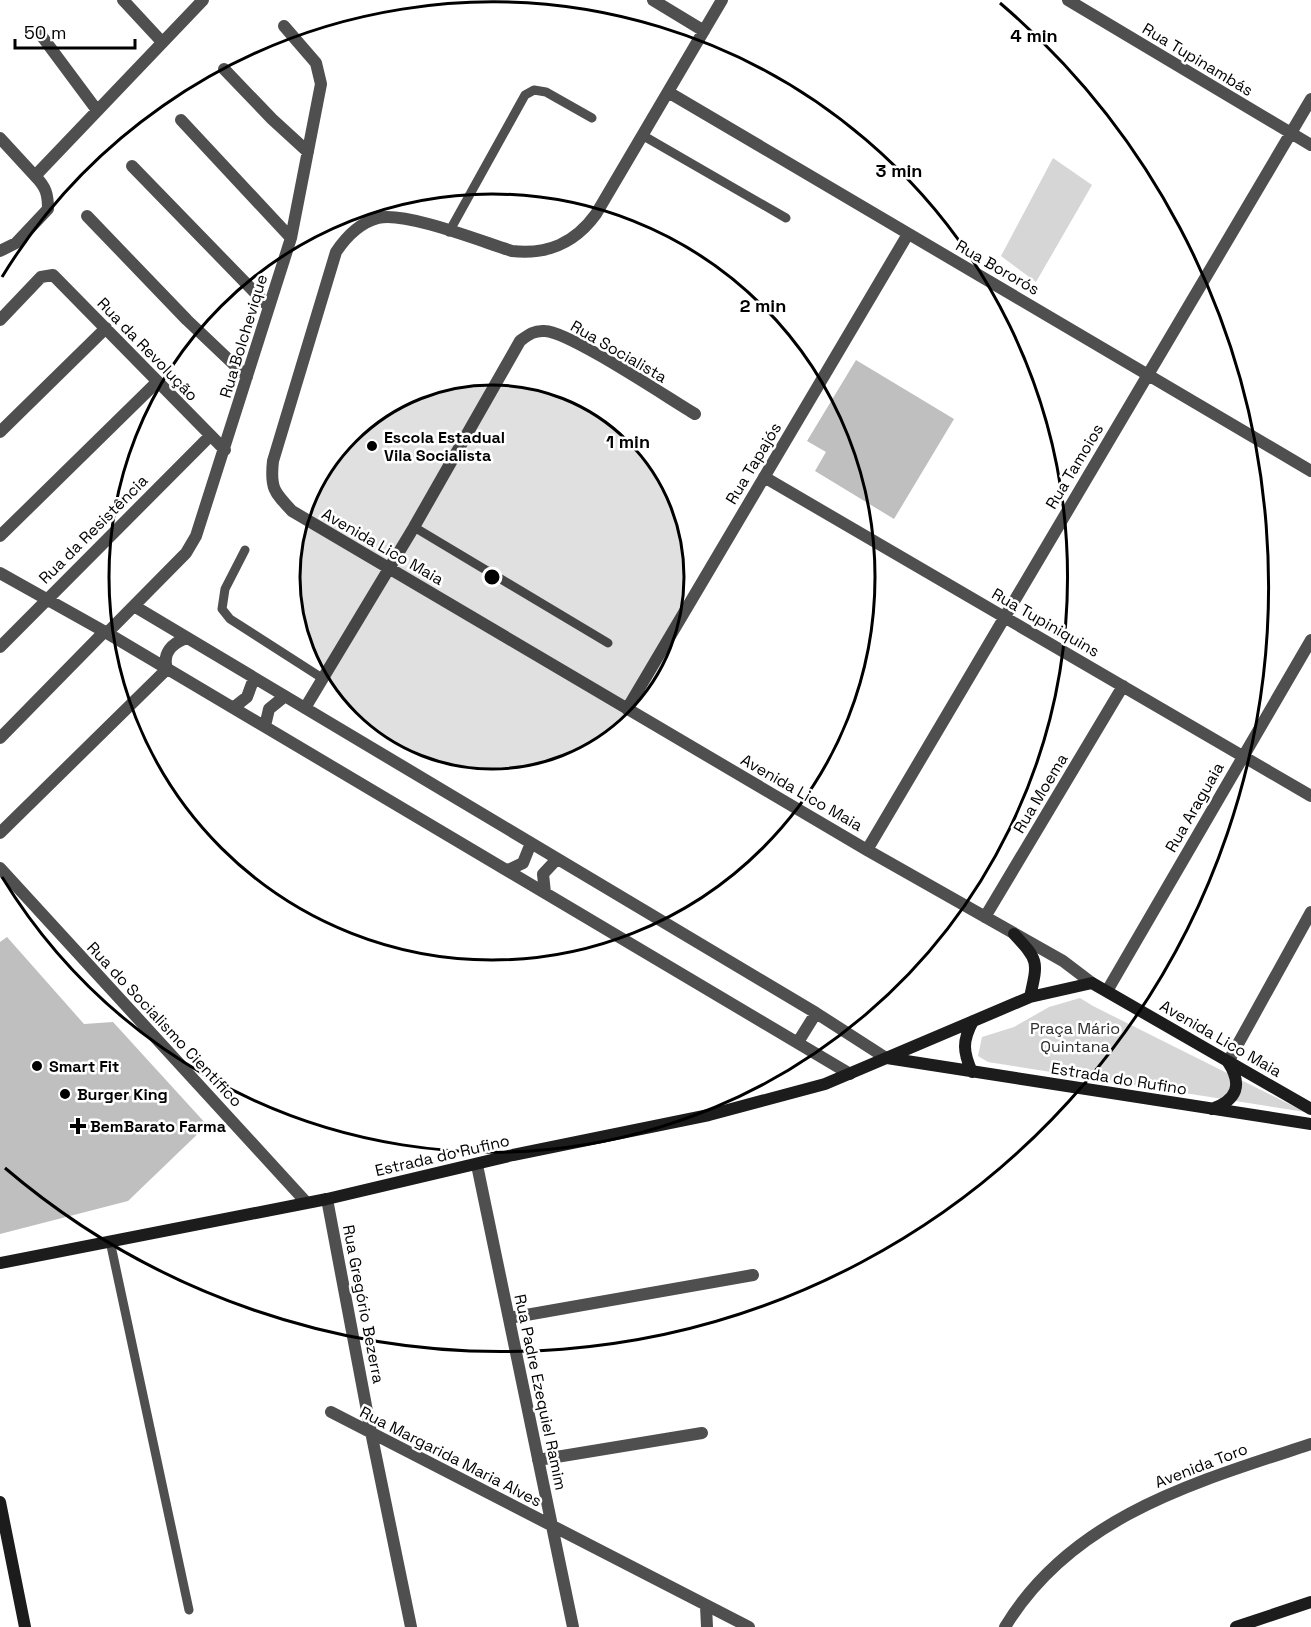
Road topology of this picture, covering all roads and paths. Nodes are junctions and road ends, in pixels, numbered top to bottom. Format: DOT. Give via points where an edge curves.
graph roads {
  1 [pos="123,0"];
  2 [pos="203,0"];
  3 [pos="652,0"];
  4 [pos="722,0"];
  5 [pos="1068,0"];
  6 [pos="284,26"];
  7 [pos="38,31"];
  8 [pos="704,31"];
  9 [pos="162,42"];
  10 [pos="224,69"];
  11 [pos="668,92"];
  12 [pos="1311,99"];
  13 [pos="96,110"];
  14 [pos="592,118"];
  15 [pos="181,120"];
  16 [pos="1291,134"];
  17 [pos="642,135"];
  18 [pos="0,138"];
  19 [pos="1311,145"];
  20 [pos="308,152"];
  21 [pos="132,166"];
  22 [pos="35,176"];
  23 [pos="87,216"];
  24 [pos="786,218"];
  25 [pos="449,232"];
  26 [pos="908,234"];
  27 [pos="291,238"];
  28 [pos="0,251"];
  29 [pos="269,307"];
  30 [pos="0,320"];
  31 [pos="106,328"];
  32 [pos="1147,375"];
  33 [pos="248,377"];
  34 [pos="157,382"];
  35 [pos="695,414"];
  36 [pos="0,432"];
  37 [pos="210,436"];
  38 [pos="225,450"];
  39 [pos="1311,471"];
  40 [pos="764,477"];
  41 [pos="414,527"];
  42 [pos="0,536"];
  43 [pos="245,550"];
  44 [pos="388,568"];
  45 [pos="0,573"];
  46 [pos="47,599"];
  47 [pos="134,606"];
  48 [pos="1004,617"];
  49 [pos="106,632"];
  50 [pos="187,638"];
  51 [pos="1311,640"];
  52 [pos="608,643"];
  53 [pos="0,646"];
  54 [pos="167,669"];
  55 [pos="254,678"];
  56 [pos="322,678"];
  57 [pos="1123,686"];
  58 [pos="285,696"];
  59 [pos="233,708"];
  60 [pos="305,708"];
  61 [pos="627,709"];
  62 [pos="265,726"];
  63 [pos="0,738"];
  64 [pos="1243,756"];
  65 [pos="1311,795"];
  66 [pos="0,833"];
  67 [pos="531,843"];
  68 [pos="867,850"];
  69 [pos="557,859"];
  70 [pos="0,868"];
  71 [pos="508,870"];
  72 [pos="545,892"];
  73 [pos="1311,912"];
  74 [pos="985,917"];
  75 [pos="1014,934"];
  76 [pos="1092,983"];
  77 [pos="1107,991"];
  78 [pos="1030,997"];
  79 [pos="816,1013"];
  80 [pos="973,1021"];
  81 [pos="798,1042"];
  82 [pos="886,1058"];
  83 [pos="1228,1062"];
  84 [pos="972,1072"];
  85 [pos="850,1074"];
  86 [pos="1211,1109"];
  87 [pos="1311,1109"];
  88 [pos="1311,1124"];
  89 [pos="477,1164"];
  90 [pos="327,1199"];
  91 [pos="306,1202"];
  92 [pos="110,1241"];
  93 [pos="0,1263"];
  94 [pos="753,1275"];
  95 [pos="509,1318"];
  96 [pos="331,1412"];
  97 [pos="370,1432"];
  98 [pos="702,1433"];
  99 [pos="1311,1444"];
  100 [pos="538,1460"];
  101 [pos="0,1502"];
  102 [pos="552,1526"];
  103 [pos="1311,1602"];
  104 [pos="706,1606"];
  105 [pos="189,1610"];
  106 [pos="25,1627"];
  107 [pos="411,1627"];
  108 [pos="573,1627"];
  109 [pos="707,1627"];
  110 [pos="749,1627"];
  111 [pos="1005,1627"];
  112 [pos="1236,1627"];
  1 -- 9 [label="street"];
  2 -- 9 [label="street"];
  3 -- 8 [label="street"];
  4 -- 8 [label="street"];
  5 -- 16 [label="street, Rua Tupinambás"];
  6 -- 20 [label="street, Rua Bolchevique" via="320,72 319,103"];
  7 -- 13 [label="street"];
  8 -- 11 [label="street"];
  9 -- 13 [label="street"];
  10 -- 20 [label="street"];
  11 -- 17 [label="street"];
  11 -- 26 [label="street, Rua Bororós"];
  12 -- 16 [label="street, Rua Tamoios"];
  13 -- 22 [label="street"];
  14 -- 25 [label="lane" via="546,92 534,90 525,95"];
  15 -- 27 [label="street"];
  16 -- 19 [label="street, Rua Tupinambás"];
  16 -- 32 [label="street, Rua Tamoios"];
  17 -- 24 [label="lane"];
  17 -- 25 [label="street" via="596,214 568,242 531,253"];
  18 -- 22 [label="street"];
  20 -- 27 [label="street, Rua Bolchevique"];
  21 -- 29 [label="street"];
  22 -- 28 [label="street" via="44,185 48,209 16,243"];
  23 -- 33 [label="street"];
  25 -- 44 [label="street, Avenida Lico Maia" via="400,217 379,218 345,238 336,252 273,461 271,482 292,511"];
  26 -- 32 [label="street, Rua Bororós"];
  26 -- 40 [label="street, Rua Tapajós"];
  27 -- 29 [label="street, Rua Bolchevique"];
  29 -- 33 [label="street, Rua Bolchevique"];
  30 -- 31 [label="street, Rua da Revolução" via="46,274 53,275"];
  31 -- 34 [label="street, Rua da Revolução"];
  31 -- 36 [label="street"];
  32 -- 39 [label="street, Rua Bororós"];
  32 -- 48 [label="street, Rua Tamoios"];
  33 -- 38 [label="street, Rua Bolchevique"];
  34 -- 37 [label="street, Rua da Revolução"];
  34 -- 42 [label="street"];
  35 -- 41 [label="street, Rua Socialista" via="573,342 548,331 534,331 520,341 504,364"];
  37 -- 38 [label="street, Rua da Revolução"];
  37 -- 46 [label="street, Rua da Resistência"];
  38 -- 47 [label="street, Rua Bolchevique" via="196,536 186,553"];
  40 -- 48 [label="street, Rua Tupiniquins"];
  40 -- 61 [label="street, Rua Tapajós"];
  41 -- 44 [label="street, Rua Socialista"];
  41 -- 52 [label="lane"];
  43 -- 56 [label="lane" via="225,589 222,609 230,619"];
  44 -- 56 [label="street, Rua Socialista"];
  44 -- 61 [label="street, Avenida Lico Maia"];
  45 -- 46 [label="street"];
  46 -- 49 [label="street"];
  46 -- 53 [label="street, Rua da Resistência"];
  47 -- 49 [label="street, Rua Bolchevique"];
  47 -- 50 [label="street"];
  48 -- 57 [label="street, Rua Tupiniquins"];
  48 -- 68 [label="street, Rua Tamoios"];
  49 -- 54 [label="street"];
  49 -- 63 [label="street, Rua Bolchevique"];
  50 -- 54 [label="street" via="169,649"];
  50 -- 55 [label="street"];
  51 -- 64 [label="street, Rua Araguaia"];
  54 -- 59 [label="street"];
  54 -- 66 [label="street"];
  55 -- 58 [label="street"];
  55 -- 59 [label="street" via="247,696"];
  56 -- 60 [label="street, Rua Socialista"];
  57 -- 64 [label="street, Rua Tupiniquins"];
  57 -- 74 [label="street, Rua Moema"];
  58 -- 60 [label="street"];
  58 -- 62 [label="street" via="269,709"];
  59 -- 62 [label="street"];
  60 -- 67 [label="street"];
  61 -- 68 [label="street, Avenida Lico Maia"];
  62 -- 71 [label="street"];
  64 -- 65 [label="street, Rua Tupiniquins"];
  64 -- 77 [label="street, Rua Araguaia"];
  67 -- 69 [label="street"];
  67 -- 71 [label="street" via="523,863"];
  68 -- 74 [label="street, Avenida Lico Maia"];
  69 -- 72 [label="street" via="543,874"];
  69 -- 79 [label="street"];
  70 -- 91 [label="street, Rua do Socialismo Científico"];
  71 -- 72 [label="street"];
  72 -- 81 [label="street"];
  73 -- 83 [label="street"];
  74 -- 75 [label="street, Avenida Lico Maia"];
  75 -- 76 [label="street, Avenida Lico Maia" via="1063,961"];
  75 -- 78 [label="street" via="1031,953 1037,967"];
  76 -- 77 [label="street, Avenida Lico Maia"];
  76 -- 78 [label="street, Estrada do Rufino"];
  77 -- 83 [label="street, Avenida Lico Maia"];
  78 -- 80 [label="street, Estrada do Rufino"];
  79 -- 81 [label="street"];
  79 -- 82 [label="street"];
  80 -- 82 [label="street, Estrada do Rufino"];
  80 -- 84 [label="street" via="964,1036 964,1053"];
  81 -- 85 [label="street"];
  82 -- 84 [label="street, Estrada do Rufino"];
  82 -- 85 [label="street, Estrada do Rufino"];
  83 -- 86 [label="street" via="1234,1072 1234,1094 1228,1102"];
  83 -- 87 [label="street, Avenida Lico Maia"];
  84 -- 86 [label="street, Estrada do Rufino"];
  85 -- 89 [label="street, Estrada do Rufino" via="709,1114"];
  86 -- 88 [label="street, Estrada do Rufino"];
  89 -- 90 [label="street, Estrada do Rufino"];
  89 -- 95 [label="street, Rua Padre Ezequiel Ramim"];
  90 -- 91 [label="street, Estrada do Rufino"];
  90 -- 97 [label="street, Rua Gregório Bezerra"];
  91 -- 92 [label="street, Estrada do Rufino"];
  92 -- 93 [label="street, Estrada do Rufino"];
  92 -- 105 [label="lane"];
  94 -- 95 [label="street"];
  95 -- 100 [label="street, Rua Padre Ezequiel Ramim"];
  96 -- 97 [label="street, Rua Margarida Maria Alves"];
  97 -- 102 [label="street, Rua Margarida Maria Alves"];
  97 -- 107 [label="street, Rua Gregório Bezerra"];
  98 -- 100 [label="street"];
  99 -- 111 [label="street, Avenida Toro" via="1178,1489 1119,1518 1064,1558 1018,1605"];
  100 -- 102 [label="street, Rua Padre Ezequiel Ramim"];
  101 -- 106 [label="street"];
  102 -- 104 [label="street, Rua Margarida Maria Alves"];
  102 -- 108 [label="street, Rua Padre Ezequiel Ramim"];
  103 -- 112 [label="street"];
  104 -- 109 [label="street"];
  104 -- 110 [label="street, Rua Margarida Maria Alves"];
}
